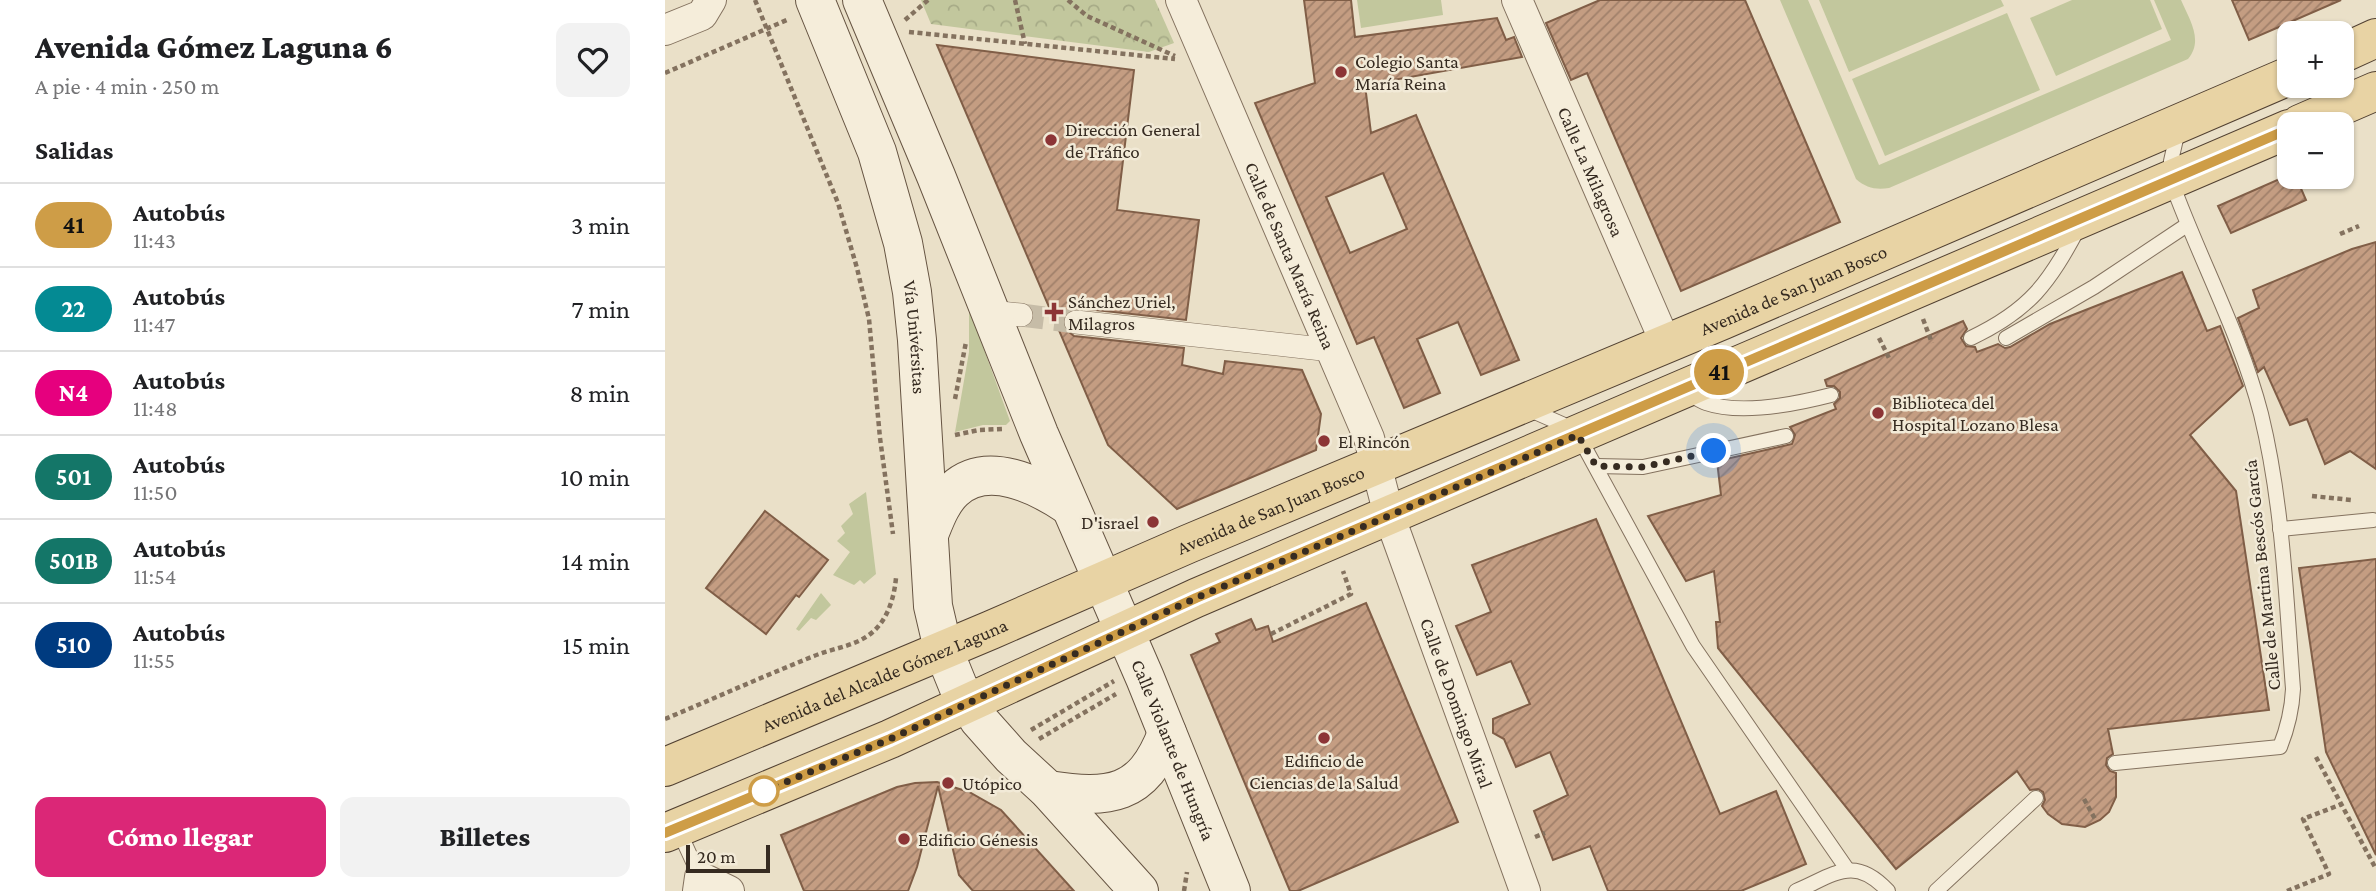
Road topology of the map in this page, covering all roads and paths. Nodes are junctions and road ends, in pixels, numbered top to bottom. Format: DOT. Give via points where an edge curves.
graph roads {
  1 [pos="711,0"];
  2 [pos="755,0"];
  3 [pos="928,0"];
  4 [pos="1015,0"];
  5 [pos="1068,0"];
  6 [pos="1181,0"];
  7 [pos="1517,0"];
  8 [pos="816,3"];
  9 [pos="880,16"];
  10 [pos="766,29"];
  11 [pos="665,30"];
  12 [pos="2376,38"];
  13 [pos="1025,44"];
  14 [pos="2354,48"];
  15 [pos="665,73"];
  16 [pos="2277,81"];
  17 [pos="2376,91"];
  18 [pos="2328,112"];
  19 [pos="2181,122"];
  20 [pos="2277,134"];
  21 [pos="2171,180"];
  22 [pos="2085,216"];
  23 [pos="2187,225"];
  24 [pos="2359,226"];
  25 [pos="2340,234"];
  26 [pos="1922,318"];
  27 [pos="1076,322"];
  28 [pos="1878,337"];
  29 [pos="1971,338"];
  30 [pos="2006,338"];
  31 [pos="966,340"];
  32 [pos="1932,343"];
  33 [pos="1667,344"];
  34 [pos="1331,350"];
  35 [pos="1890,360"];
  36 [pos="1680,389"];
  37 [pos="1831,395"];
  38 [pos="954,405"];
  39 [pos="1521,406"];
  40 [pos="950,427"];
  41 [pos="1014,429"];
  42 [pos="1786,436"];
  43 [pos="1587,451"];
  44 [pos="1375,468"];
  45 [pos="1069,506"];
  46 [pos="1389,515"];
  47 [pos="2373,520"];
  48 [pos="2280,529"];
  49 [pos="912,534"];
  50 [pos="896,570"];
  51 [pos="1343,571"];
  52 [pos="1115,607"];
  53 [pos="1271,634"];
  54 [pos="943,649"];
  55 [pos="1115,681"];
  56 [pos="1119,692"];
  57 [pos="962,694"];
  58 [pos="665,719"];
  59 [pos="1167,733"];
  60 [pos="1021,735"];
  61 [pos="1030,745"];
  62 [pos="2316,757"];
  63 [pos="2115,763"];
  64 [pos="665,766"];
  65 [pos="1048,790"];
  66 [pos="2036,799"];
  67 [pos="2084,799"];
  68 [pos="2342,804"];
  69 [pos="2095,819"];
  70 [pos="671,830"];
  71 [pos="1847,869"];
  72 [pos="2376,869"];
  73 [pos="699,884"];
  74 [pos="729,891"];
  75 [pos="1139,891"];
  76 [pos="1231,891"];
  77 [pos="1525,891"];
  78 [pos="1795,891"];
  79 [pos="1888,891"];
  80 [pos="1936,891"];
  81 [pos="2287,891"];
  1 -- 11 [label="street" via="702,15"];
  2 -- 10 [label="path"];
  3 -- 9 [label="path"];
  4 -- 13 [label="path"];
  5 -- 13 [label="path" via="1087,16 1183,60"];
  6 -- 34 [label="street, Calle de Santa María Reina"];
  7 -- 33 [label="street, Calle La Milagrosa"];
  8 -- 10 [label="path"];
  8 -- 49 [label="main road, Vía Univérsitas" via="877,152 903,243 917,340"];
  9 -- 13 [label="path"];
  9 -- 45 [label="main road" via="1006,313"];
  10 -- 15 [label="path"];
  10 -- 49 [label="path" via="838,203 857,268 869,319 880,438"];
  12 -- 14 [label="main road"];
  16 -- 19 [label="main road, Avenida de San Juan Bosco"];
  17 -- 18 [label="main road"];
  19 -- 21 [label="lane, Calle de Martina Bescós García" via="2172,153"];
  19 -- 33 [label="main road, Avenida de San Juan Bosco"];
  20 -- 21 [label="main road"];
  21 -- 22 [label="main road"];
  21 -- 23 [label="lane, Calle de Martina Bescós García"];
  22 -- 29 [label="lane" via="2042,288 1997,326"];
  22 -- 36 [label="main road"];
  23 -- 30 [label="lane"];
  23 -- 48 [label="lane, Calle de Martina Bescós García" via="2248,370 2269,449"];
  24 -- 25 [label="path"];
  26 -- 32 [label="path"];
  27 -- 34 [label="street"];
  28 -- 35 [label="path"];
  31 -- 38 [label="path, Vía Univérsitas"];
  33 -- 39 [label="main road, Avenida de San Juan Bosco"];
  34 -- 44 [label="street, Calle de Santa María Reina" via="1369,438"];
  36 -- 37 [label="lane" via="1707,404 1748,408 1791,405"];
  36 -- 43 [label="main road"];
  39 -- 43 [label="lane" via="1562,424"];
  39 -- 44 [label="main road, Avenida de San Juan Bosco"];
  40 -- 41 [label="path" via="948,438 979,430"];
  42 -- 43 [label="lane" via="1643,467"];
  43 -- 46 [label="main road"];
  43 -- 71 [label="lane" via="1693,646"];
  44 -- 46 [label="street, Calle de Santa María Reina"];
  44 -- 52 [label="main road, Avenida de San Juan Bosco"];
  45 -- 49 [label="main road" via="1044,489 991,475 953,490"];
  45 -- 52 [label="main road"];
  46 -- 52 [label="main road" via="1187,601"];
  46 -- 77 [label="street, Calle de Domingo Miral"];
  47 -- 48 [label="lane"];
  48 -- 63 [label="lane, Calle de Martina Bescós García" via="2293,689 2288,728 2280,747"];
  49 -- 54 [label="main road, Vía Univérsitas"];
  50 -- 58 [label="path" via="890,606 871,634 852,646 818,654"];
  51 -- 53 [label="path" via="1351,594"];
  52 -- 54 [label="main road, Avenida del Alcalde Gómez Laguna" via="991,630"];
  52 -- 57 [label="main road"];
  52 -- 59 [label="main road, Calle Violante de Hungría"];
  54 -- 57 [label="main road, Vía Univérsitas"];
  54 -- 64 [label="main road, Avenida del Alcalde Gómez Laguna"];
  55 -- 60 [label="path"];
  56 -- 61 [label="path"];
  57 -- 65 [label="main road" via="1002,747"];
  57 -- 70 [label="main road" via="890,739"];
  59 -- 65 [label="main road" via="1155,760 1129,786 1090,795"];
  59 -- 76 [label="main road, Calle Violante de Hungría"];
  62 -- 68 [label="path"];
  65 -- 75 [label="main road"];
  66 -- 80 [label="lane"];
  67 -- 69 [label="path"];
  68 -- 72 [label="path"];
  68 -- 81 [label="path" via="2303,819 2329,874"];
  70 -- 73 [label="lane"];
  71 -- 78 [label="lane"];
  71 -- 79 [label="lane" via="1862,870"];
  73 -- 74 [label="street"];
}
